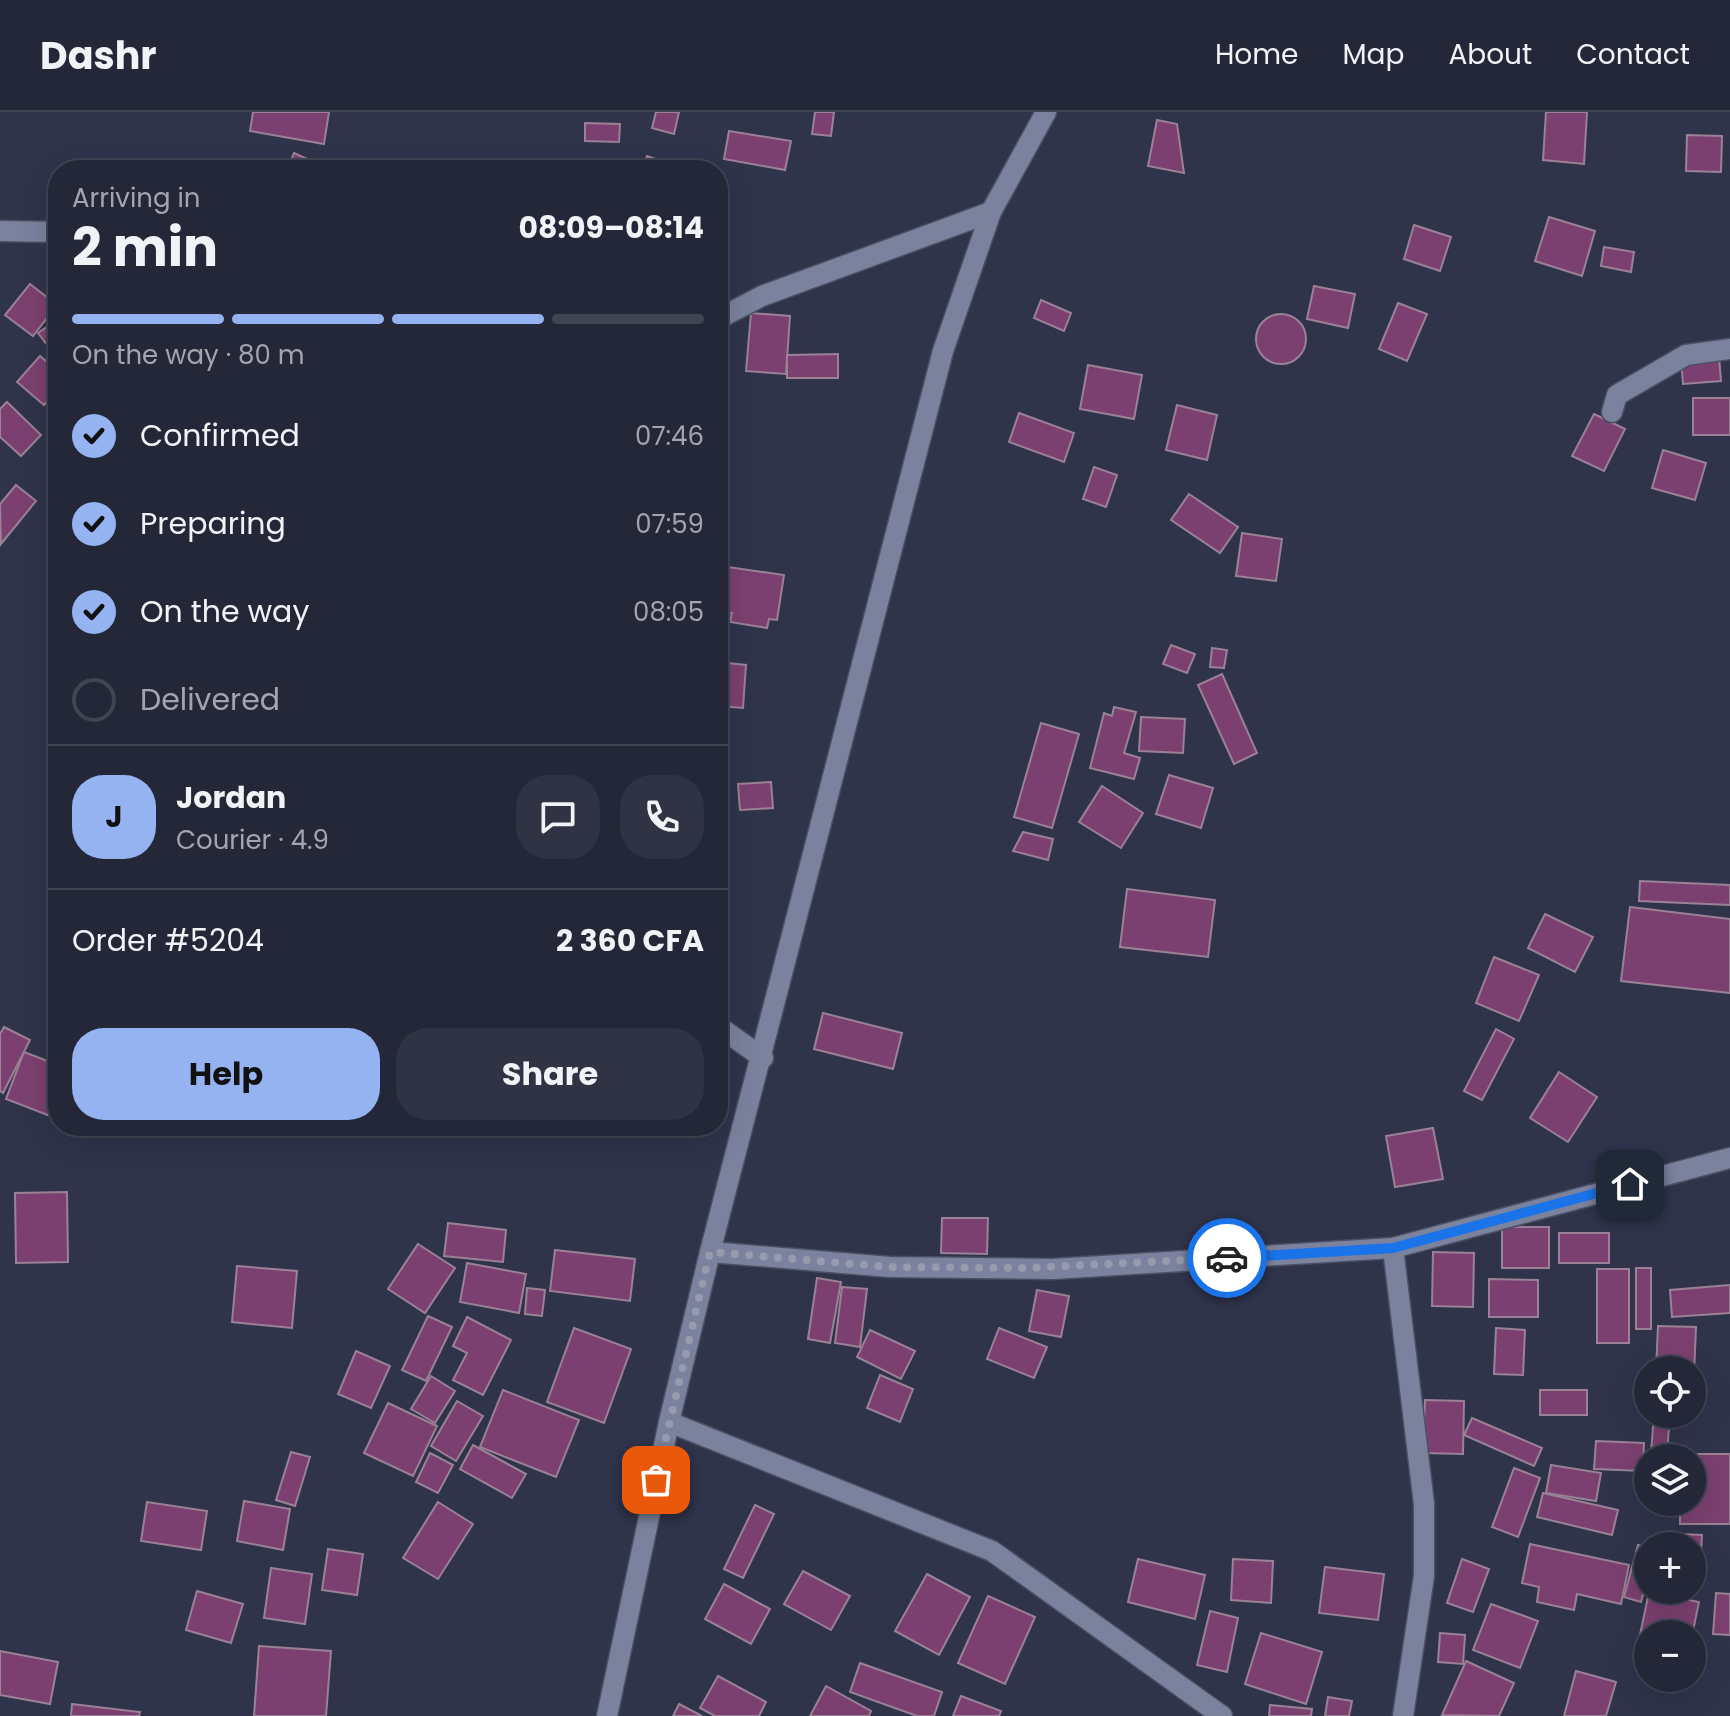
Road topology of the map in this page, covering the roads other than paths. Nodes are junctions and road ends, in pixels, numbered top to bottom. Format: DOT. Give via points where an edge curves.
graph roads {
  1 [pos="1046,112"];
  2 [pos="991,212"];
  3 [pos="0,231"];
  4 [pos="48,232"];
  5 [pos="728,314"];
  6 [pos="1730,349"];
  7 [pos="1612,412"];
  8 [pos="728,1033"];
  9 [pos="763,1058"];
  10 [pos="1730,1158"];
  11 [pos="1393,1248"];
  12 [pos="710,1252"];
  13 [pos="669,1422"];
  14 [pos="607,1716"];
  15 [pos="1222,1716"];
  16 [pos="1403,1716"];
  1 -- 2 [label="street"];
  2 -- 5 [label="street" via="762,296"];
  2 -- 9 [label="street" via="943,351"];
  3 -- 4 [label="street"];
  6 -- 7 [label="street" via="1686,355 1617,395"];
  8 -- 9 [label="street"];
  9 -- 12 [label="street"];
  10 -- 11 [label="street"];
  11 -- 12 [label="street" via="1053,1269 890,1267"];
  11 -- 16 [label="street" via="1424,1504 1424,1576"];
  12 -- 13 [label="street"];
  13 -- 14 [label="street"];
  13 -- 15 [label="street" via="992,1551"];
}
